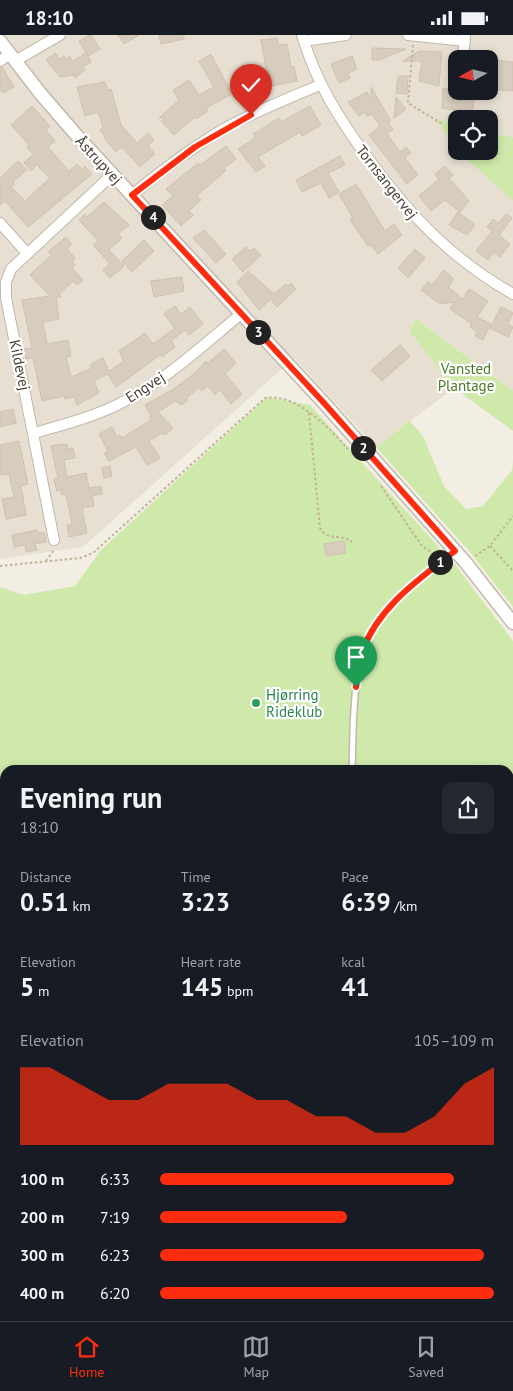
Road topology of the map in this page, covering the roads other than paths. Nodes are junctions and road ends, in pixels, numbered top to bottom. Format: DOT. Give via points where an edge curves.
graph roads {
  1 [pos="60,35"];
  2 [pos="346,35"];
  3 [pos="408,35"];
  4 [pos="414,35"];
  5 [pos="303,38"];
  6 [pos="465,38"];
  7 [pos="0,41"];
  8 [pos="8,59"];
  9 [pos="320,85"];
  10 [pos="113,174"];
  11 [pos="132,195"];
  12 [pos="0,223"];
  13 [pos="27,253"];
  14 [pos="513,294"];
  15 [pos="241,314"];
  16 [pos="34,433"];
  17 [pos="54,540"];
  18 [pos="455,551"];
  19 [pos="513,623"];
  20 [pos="352,765"];
  1 -- 8 [label="street"];
  2 -- 5 [label="street"];
  3 -- 4 [label="street"];
  4 -- 6 [label="street"];
  5 -- 9 [label="street, Tornsangervej"];
  7 -- 8 [label="street, Åstrupvej"];
  8 -- 10 [label="street, Åstrupvej"];
  9 -- 11 [label="street" via="223,130 168,165"];
  9 -- 14 [label="street, Tornsangervej" via="340,120 389,188 419,223 489,281"];
  10 -- 11 [label="street, Åstrupvej"];
  10 -- 13 [label="street, Kildevej"];
  11 -- 15 [label="street, Åstrupvej"];
  12 -- 13 [label="street"];
  13 -- 16 [label="street, Kildevej" via="11,269 6,281 6,298"];
  15 -- 16 [label="street, Engvej" via="155,383 86,419"];
  15 -- 18 [label="street, Åstrupvej"];
  16 -- 17 [label="street, Kildevej"];
  18 -- 19 [label="street, Åstrupvej"];
  18 -- 20 [label="lane" via="393,603 378,619 369,636 356,687"];
}
